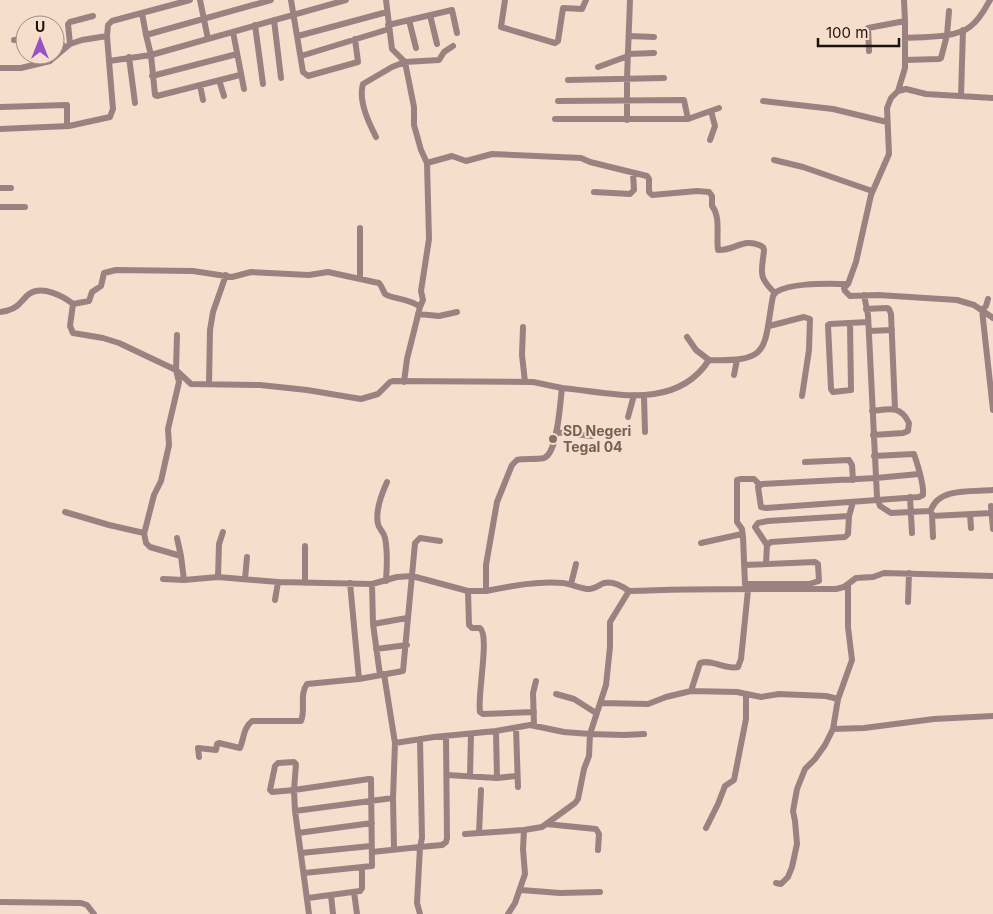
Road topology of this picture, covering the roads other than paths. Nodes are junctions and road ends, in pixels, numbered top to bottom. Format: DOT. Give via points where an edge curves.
graph roads {
  1 [pos="190,0"];
  2 [pos="200,0"];
  3 [pos="271,0"];
  4 [pos="290,0"];
  5 [pos="346,0"];
  6 [pos="386,0"];
  7 [pos="505,0"];
  8 [pos="586,0"];
  9 [pos="630,0"];
  10 [pos="904,0"];
  11 [pos="991,4"];
  12 [pos="948,11"];
  13 [pos="387,12"];
  14 [pos="142,13"];
  15 [pos="294,15"];
  16 [pos="430,15"];
  17 [pos="93,16"];
  18 [pos="204,19"];
  19 [pos="274,20"];
  20 [pos="409,20"];
  21 [pos="905,21"];
  22 [pos="255,25"];
  23 [pos="389,27"];
  24 [pos="962,30"];
  25 [pos="234,32"];
  26 [pos="457,33"];
  27 [pos="146,35"];
  28 [pos="947,35"];
  29 [pos="107,36"];
  30 [pos="298,36"];
  31 [pos="629,36"];
  32 [pos="654,36"];
  33 [pos="905,38"];
  34 [pos="208,39"];
  35 [pos="355,39"];
  36 [pos="437,44"];
  37 [pos="67,46"];
  38 [pos="452,46"];
  39 [pos="416,48"];
  40 [pos="869,51"];
  41 [pos="654,53"];
  42 [pos="238,54"];
  43 [pos="151,55"];
  44 [pos="628,55"];
  45 [pos="301,56"];
  46 [pos="129,57"];
  47 [pos="905,60"];
  48 [pos="109,61"];
  49 [pos="405,62"];
  50 [pos="0,68"];
  51 [pos="598,68"];
  52 [pos="240,75"];
  53 [pos="152,76"];
  54 [pos="281,78"];
  55 [pos="627,78"];
  56 [pos="664,78"];
  57 [pos="219,80"];
  58 [pos="568,80"];
  59 [pos="263,84"];
  60 [pos="200,85"];
  61 [pos="244,89"];
  62 [pos="898,91"];
  63 [pos="224,96"];
  64 [pos="961,96"];
  65 [pos="993,98"];
  66 [pos="203,100"];
  67 [pos="627,100"];
  68 [pos="763,101"];
  69 [pos="135,102"];
  70 [pos="558,102"];
  71 [pos="0,107"];
  72 [pos="719,108"];
  73 [pos="711,111"];
  74 [pos="555,119"];
  75 [pos="688,119"];
  76 [pos="627,120"];
  77 [pos="887,122"];
  78 [pos="67,126"];
  79 [pos="0,129"];
  80 [pos="376,137"];
  81 [pos="710,140"];
  82 [pos="774,160"];
  83 [pos="427,163"];
  84 [pos="633,173"];
  85 [pos="0,188"];
  86 [pos="11,188"];
  87 [pos="872,191"];
  88 [pos="594,192"];
  89 [pos="0,207"];
  90 [pos="25,207"];
  91 [pos="360,228"];
  92 [pos="226,275"];
  93 [pos="360,280"];
  94 [pos="848,284"];
  95 [pos="775,293"];
  96 [pos="864,295"];
  97 [pos="988,300"];
  98 [pos="73,304"];
  99 [pos="866,308"];
  100 [pos="982,310"];
  101 [pos="419,311"];
  102 [pos="0,312"];
  103 [pos="457,312"];
  104 [pos="993,318"];
  105 [pos="868,322"];
  106 [pos="850,323"];
  107 [pos="769,326"];
  108 [pos="523,327"];
  109 [pos="892,330"];
  110 [pos="868,331"];
  111 [pos="177,335"];
  112 [pos="687,338"];
  113 [pos="990,356"];
  114 [pos="710,360"];
  115 [pos="737,360"];
  116 [pos="176,370"];
  117 [pos="734,375"];
  118 [pos="991,378"];
  119 [pos="404,382"];
  120 [pos="525,382"];
  121 [pos="209,383"];
  122 [pos="562,388"];
  123 [pos="634,395"];
  124 [pos="644,396"];
  125 [pos="802,396"];
  126 [pos="993,402"];
  127 [pos="895,409"];
  128 [pos="993,410"];
  129 [pos="872,411"];
  130 [pos="628,417"];
  131 [pos="556,432"];
  132 [pos="645,432"];
  133 [pos="873,435"];
  134 [pos="592,436"];
  135 [pos="874,456"];
  136 [pos="805,462"];
  137 [pos="919,474"];
  138 [pos="876,478"];
  139 [pos="854,480"];
  140 [pos="386,482"];
  141 [pos="760,485"];
  142 [pos="993,490"];
  143 [pos="910,497"];
  144 [pos="877,500"];
  145 [pos="854,502"];
  146 [pos="992,506"];
  147 [pos="65,512"];
  148 [pos="912,512"];
  149 [pos="932,513"];
  150 [pos="970,514"];
  151 [pos="992,514"];
  152 [pos="849,516"];
  153 [pos="971,528"];
  154 [pos="993,529"];
  155 [pos="223,532"];
  156 [pos="912,533"];
  157 [pos="144,534"];
  158 [pos="742,534"];
  159 [pos="933,537"];
  160 [pos="177,538"];
  161 [pos="440,541"];
  162 [pos="701,543"];
  163 [pos="767,545"];
  164 [pos="304,546"];
  165 [pos="181,556"];
  166 [pos="247,557"];
  167 [pos="576,564"];
  168 [pos="766,564"];
  169 [pos="744,565"];
  170 [pos="909,574"];
  171 [pos="412,576"];
  172 [pos="993,576"];
  173 [pos="218,577"];
  174 [pos="163,578"];
  175 [pos="245,579"];
  176 [pos="184,580"];
  177 [pos="386,581"];
  178 [pos="278,582"];
  179 [pos="305,583"];
  180 [pos="350,583"];
  181 [pos="372,584"];
  182 [pos="571,584"];
  183 [pos="848,584"];
  184 [pos="748,590"];
  185 [pos="468,591"];
  186 [pos="486,592"];
  187 [pos="628,592"];
  188 [pos="275,600"];
  189 [pos="908,602"];
  190 [pos="408,618"];
  191 [pos="373,624"];
  192 [pos="406,644"];
  193 [pos="376,649"];
  194 [pos="382,675"];
  195 [pos="359,679"];
  196 [pos="536,681"];
  197 [pos="691,691"];
  198 [pos="556,694"];
  199 [pos="746,695"];
  200 [pos="838,699"];
  201 [pos="601,702"];
  202 [pos="534,712"];
  203 [pos="596,713"];
  204 [pos="993,716"];
  205 [pos="534,725"];
  206 [pos="516,728"];
  207 [pos="833,728"];
  208 [pos="496,731"];
  209 [pos="471,734"];
  210 [pos="590,734"];
  211 [pos="644,734"];
  212 [pos="446,736"];
  213 [pos="420,739"];
  214 [pos="395,743"];
  215 [pos="199,758"];
  216 [pos="447,775"];
  217 [pos="470,776"];
  218 [pos="516,776"];
  219 [pos="496,778"];
  220 [pos="518,787"];
  221 [pos="294,790"];
  222 [pos="481,790"];
  223 [pos="393,798"];
  224 [pos="372,800"];
  225 [pos="295,810"];
  226 [pos="372,824"];
  227 [pos="546,824"];
  228 [pos="706,828"];
  229 [pos="524,830"];
  230 [pos="298,833"];
  231 [pos="478,833"];
  232 [pos="465,834"];
  233 [pos="420,847"];
  234 [pos="371,849"];
  235 [pos="394,849"];
  236 [pos="598,850"];
  237 [pos="301,853"];
  238 [pos="362,867"];
  239 [pos="304,873"];
  240 [pos="776,883"];
  241 [pos="521,890"];
  242 [pos="354,892"];
  243 [pos="600,892"];
  244 [pos="331,895"];
  245 [pos="308,898"];
  246 [pos="0,902"];
  247 [pos="94,914"];
  248 [pos="310,914"];
  249 [pos="333,914"];
  250 [pos="357,914"];
  251 [pos="420,914"];
  252 [pos="508,914"];
  1 -- 14 [label="street"];
  2 -- 18 [label="street"];
  3 -- 18 [label="street"];
  4 -- 15 [label="street"];
  5 -- 15 [label="street"];
  6 -- 13 [label="street"];
  7 -- 8 [label="street" via="501,27 555,43 558,41 562,10 582,9"];
  9 -- 31 [label="street"];
  10 -- 21 [label="street"];
  11 -- 24 [label="street" via="971,26"];
  12 -- 28 [label="street"];
  13 -- 23 [label="street"];
  13 -- 30 [label="street"];
  14 -- 27 [label="street"];
  14 -- 29 [label="street" via="112,21 108,25"];
  15 -- 19 [label="street"];
  15 -- 30 [label="street"];
  16 -- 20 [label="street"];
  16 -- 26 [label="street" via="452,10"];
  16 -- 36 [label="street"];
  17 -- 37 [label="street" via="68,24"];
  18 -- 27 [label="street"];
  18 -- 34 [label="street"];
  19 -- 22 [label="street"];
  19 -- 54 [label="street"];
  20 -- 23 [label="street"];
  20 -- 39 [label="street"];
  21 -- 33 [label="street"];
  21 -- 40 [label="street" via="868,28"];
  22 -- 25 [label="street"];
  22 -- 59 [label="street"];
  23 -- 35 [label="street"];
  23 -- 49 [label="street" via="392,49"];
  24 -- 28 [label="street"];
  24 -- 64 [label="street"];
  25 -- 34 [label="street"];
  25 -- 42 [label="street"];
  27 -- 43 [label="street"];
  28 -- 33 [label="street"];
  28 -- 47 [label="street" via="941,58"];
  29 -- 37 [label="street"];
  29 -- 48 [label="street"];
  30 -- 45 [label="street"];
  31 -- 32 [label="street"];
  31 -- 44 [label="street"];
  33 -- 47 [label="street"];
  34 -- 43 [label="street"];
  35 -- 45 [label="street"];
  35 -- 45 [label="street" via="358,62 308,76 303,72"];
  37 -- 50 [label="street" via="50,61 21,68"];
  38 -- 49 [label="street" via="437,61"];
  41 -- 44 [label="street"];
  42 -- 52 [label="street"];
  42 -- 53 [label="street"];
  43 -- 46 [label="street"];
  43 -- 53 [label="street"];
  44 -- 51 [label="street"];
  44 -- 55 [label="street"];
  46 -- 48 [label="street"];
  46 -- 69 [label="street"];
  47 -- 62 [label="street"];
  48 -- 78 [label="street" via="113,109 110,117"];
  49 -- 80 [label="street" via="363,84 361,90 366,114"];
  49 -- 83 [label="street" via="414,107 414,125"];
  52 -- 57 [label="street"];
  52 -- 61 [label="street"];
  53 -- 60 [label="street" via="157,96"];
  55 -- 56 [label="street"];
  55 -- 58 [label="street"];
  55 -- 67 [label="street"];
  57 -- 60 [label="street"];
  57 -- 63 [label="street"];
  60 -- 66 [label="street"];
  62 -- 64 [label="street" via="906,89"];
  62 -- 77 [label="street" via="888,102"];
  64 -- 65 [label="street"];
  67 -- 70 [label="street"];
  67 -- 75 [label="street" via="684,100"];
  67 -- 76 [label="street"];
  68 -- 77 [label="street" via="833,109"];
  71 -- 78 [label="street" via="67,106"];
  72 -- 73 [label="street"];
  73 -- 75 [label="street"];
  73 -- 81 [label="street" via="715,126"];
  74 -- 76 [label="street"];
  75 -- 76 [label="street"];
  77 -- 87 [label="street" via="889,154"];
  78 -- 79 [label="street"];
  82 -- 87 [label="street"];
  83 -- 84 [label="street" via="452,156 466,161 492,154 581,158"];
  83 -- 101 [label="street" via="429,239"];
  84 -- 88 [label="street" via="634,190 630,194"];
  84 -- 95 [label="street" via="648,177 652,195 709,192 716,210 718,250 748,242 763,247 763,280"];
  85 -- 86 [label="street"];
  87 -- 94 [label="street"];
  89 -- 90 [label="street"];
  91 -- 93 [label="street"];
  92 -- 93 [label="street" via="328,272"];
  92 -- 98 [label="street" via="116,270 104,273 101,286 92,292 89,301"];
  92 -- 121 [label="street" via="212,318"];
  93 -- 101 [label="street" via="379,283 386,294 405,299"];
  94 -- 95 [label="street" via="789,287"];
  94 -- 96 [label="street" via="844,288 847,294"];
  95 -- 107 [label="street"];
  96 -- 99 [label="street"];
  96 -- 100 [label="street" via="958,300"];
  97 -- 100 [label="street"];
  98 -- 102 [label="street" via="60,294 35,292 28,294 18,306"];
  98 -- 116 [label="street" via="70,326 73,333 119,343"];
  99 -- 105 [label="street"];
  99 -- 109 [label="street" via="889,308"];
  100 -- 104 [label="street"];
  100 -- 113 [label="street"];
  101 -- 103 [label="street" via="439,316"];
  101 -- 119 [label="street"];
  105 -- 106 [label="street"];
  105 -- 110 [label="street"];
  106 -- 106 [label="street" via="828,325 833,392 851,390"];
  107 -- 115 [label="street" via="765,344 759,351"];
  107 -- 125 [label="street" via="804,317 810,319"];
  108 -- 120 [label="street"];
  109 -- 110 [label="street"];
  109 -- 127 [label="street"];
  110 -- 129 [label="street"];
  111 -- 116 [label="street"];
  112 -- 114 [label="street"];
  113 -- 118 [label="street"];
  114 -- 115 [label="street"];
  114 -- 124 [label="street" via="698,375 684,384 661,394"];
  115 -- 117 [label="street"];
  116 -- 121 [label="street" via="189,384"];
  116 -- 157 [label="street" via="179,382 168,429 169,445 164,471"];
  118 -- 126 [label="street"];
  119 -- 120 [label="street"];
  119 -- 121 [label="street" via="390,382 378,394 362,399 284,387"];
  120 -- 122 [label="street"];
  122 -- 123 [label="street"];
  122 -- 131 [label="street"];
  123 -- 124 [label="street"];
  123 -- 130 [label="street"];
  124 -- 132 [label="street"];
  126 -- 128 [label="street"];
  127 -- 129 [label="street"];
  127 -- 133 [label="street" via="907,419 908,430"];
  129 -- 133 [label="street"];
  131 -- 134 [label="street"];
  131 -- 186 [label="street" via="552,449 546,457 517,460 508,473 497,502 487,555"];
  133 -- 135 [label="street"];
  135 -- 137 [label="street" via="912,453"];
  135 -- 138 [label="street"];
  136 -- 139 [label="street" via="849,460"];
  137 -- 138 [label="street"];
  137 -- 143 [label="street" via="924,494"];
  138 -- 139 [label="street"];
  138 -- 144 [label="street"];
  139 -- 141 [label="street"];
  140 -- 177 [label="street" via="377,518 378,526 385,535"];
  141 -- 145 [label="street" via="759,502 766,508"];
  141 -- 158 [label="street" via="754,479 736,480 737,522"];
  142 -- 149 [label="street" via="950,493 936,501"];
  143 -- 144 [label="street"];
  143 -- 148 [label="street"];
  144 -- 145 [label="street"];
  144 -- 148 [label="street" via="891,513"];
  145 -- 152 [label="street"];
  146 -- 151 [label="street"];
  147 -- 157 [label="street"];
  148 -- 149 [label="street"];
  148 -- 156 [label="street"];
  149 -- 150 [label="street"];
  149 -- 159 [label="street"];
  150 -- 151 [label="street"];
  150 -- 153 [label="street"];
  151 -- 154 [label="street"];
  152 -- 163 [label="street" via="848,534 845,536 784,540"];
  152 -- 163 [label="street" via="758,523 755,527"];
  155 -- 173 [label="street" via="219,544"];
  157 -- 165 [label="street" via="150,547"];
  158 -- 162 [label="street"];
  158 -- 169 [label="street"];
  160 -- 165 [label="street"];
  161 -- 171 [label="street" via="416,540"];
  163 -- 168 [label="street"];
  164 -- 179 [label="street"];
  165 -- 176 [label="street"];
  166 -- 175 [label="street"];
  167 -- 182 [label="street"];
  168 -- 169 [label="street"];
  168 -- 169 [label="street" via="815,562 820,572 818,581 746,585"];
  170 -- 172 [label="street"];
  170 -- 183 [label="street" via="884,573 856,578"];
  170 -- 189 [label="street"];
  171 -- 177 [label="street"];
  171 -- 185 [label="street"];
  171 -- 190 [label="street"];
  173 -- 175 [label="street"];
  173 -- 176 [label="street"];
  174 -- 176 [label="street"];
  175 -- 178 [label="street"];
  177 -- 181 [label="street"];
  178 -- 179 [label="street"];
  178 -- 188 [label="street"];
  179 -- 180 [label="street"];
  180 -- 181 [label="street"];
  180 -- 195 [label="street"];
  181 -- 191 [label="street"];
  182 -- 186 [label="street" via="529,583"];
  182 -- 187 [label="street" via="590,589 610,583 620,585"];
  183 -- 184 [label="street" via="836,589"];
  183 -- 200 [label="street" via="852,660"];
  184 -- 187 [label="street" via="702,588"];
  184 -- 197 [label="street" via="742,659 738,667 700,663"];
  185 -- 186 [label="street"];
  185 -- 202 [label="street" via="469,625 480,628 484,633 479,712"];
  187 -- 201 [label="street" via="610,622 608,671"];
  190 -- 191 [label="street"];
  190 -- 192 [label="street"];
  191 -- 193 [label="street"];
  192 -- 193 [label="street"];
  192 -- 194 [label="street" via="403,670"];
  193 -- 194 [label="street"];
  194 -- 195 [label="street"];
  194 -- 214 [label="street"];
  195 -- 215 [label="street" via="307,684 303,689 301,722 252,721 243,733 240,748 219,743 216,750 199,748"];
  196 -- 202 [label="street"];
  197 -- 199 [label="street"];
  197 -- 201 [label="street" via="648,704"];
  198 -- 203 [label="street" via="574,699"];
  199 -- 200 [label="street"];
  199 -- 228 [label="street" via="746,720 734,780 725,786"];
  200 -- 207 [label="street"];
  201 -- 203 [label="street"];
  202 -- 205 [label="street"];
  203 -- 210 [label="street"];
  204 -- 207 [label="street"];
  205 -- 206 [label="street"];
  205 -- 210 [label="street"];
  206 -- 208 [label="street"];
  206 -- 218 [label="street"];
  207 -- 240 [label="street" via="825,745 804,769 794,801 797,841 792,867 784,882"];
  208 -- 209 [label="street"];
  208 -- 219 [label="street"];
  209 -- 212 [label="street"];
  209 -- 217 [label="street"];
  210 -- 211 [label="street"];
  210 -- 227 [label="street" via="589,756 577,802"];
  212 -- 213 [label="street"];
  212 -- 216 [label="street"];
  213 -- 214 [label="street"];
  213 -- 233 [label="street"];
  214 -- 223 [label="street"];
  216 -- 217 [label="street"];
  216 -- 233 [label="street" via="446,842"];
  217 -- 219 [label="street"];
  218 -- 219 [label="street"];
  218 -- 220 [label="street"];
  221 -- 221 [label="street" via="296,762 276,764 271,792"];
  221 -- 224 [label="street" via="371,779"];
  221 -- 225 [label="street"];
  222 -- 231 [label="street"];
  223 -- 224 [label="street"];
  223 -- 235 [label="street"];
  224 -- 225 [label="street"];
  224 -- 226 [label="street"];
  225 -- 230 [label="street"];
  226 -- 230 [label="street"];
  226 -- 234 [label="street"];
  227 -- 229 [label="street"];
  227 -- 236 [label="street" via="596,829 599,834"];
  229 -- 231 [label="street"];
  229 -- 241 [label="street" via="525,874"];
  230 -- 237 [label="street"];
  231 -- 232 [label="street"];
  233 -- 235 [label="street"];
  233 -- 251 [label="street" via="417,903"];
  234 -- 235 [label="street"];
  234 -- 237 [label="street"];
  234 -- 238 [label="street" via="372,866"];
  237 -- 239 [label="street"];
  238 -- 239 [label="street"];
  238 -- 242 [label="street" via="362,888"];
  239 -- 245 [label="street"];
  241 -- 243 [label="street"];
  241 -- 252 [label="street"];
  242 -- 244 [label="street"];
  242 -- 250 [label="street"];
  244 -- 245 [label="street"];
  244 -- 249 [label="street"];
  245 -- 248 [label="street"];
  246 -- 247 [label="street" via="81,903 88,905"];
}
